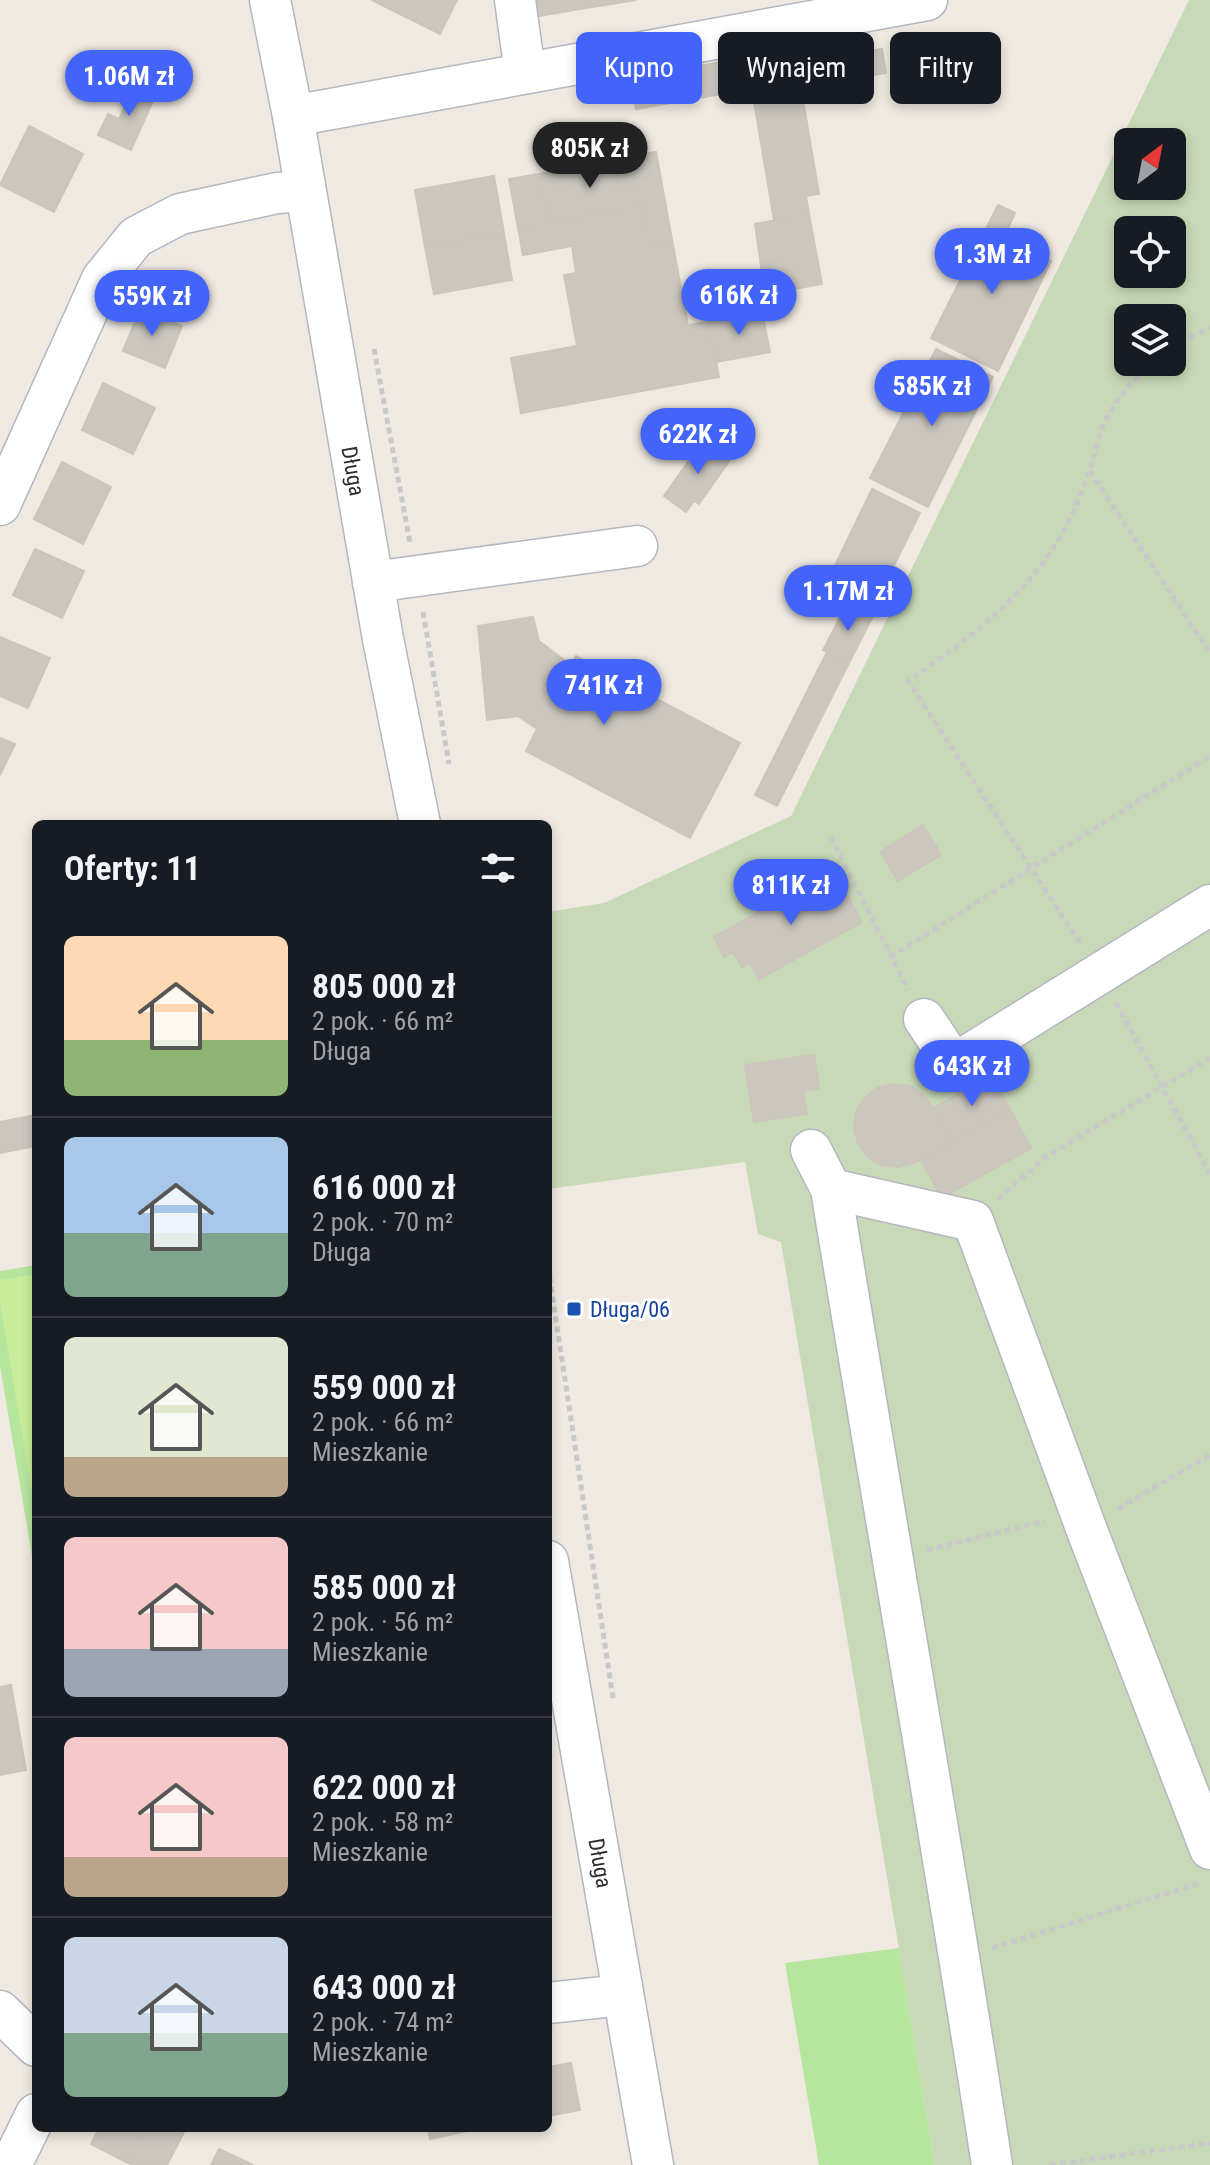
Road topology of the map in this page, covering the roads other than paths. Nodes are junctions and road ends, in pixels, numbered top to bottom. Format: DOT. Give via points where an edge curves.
graph roads {
  1 [pos="270,0"];
  2 [pos="515,0"];
  3 [pos="927,0"];
  4 [pos="525,73"];
  5 [pos="293,116"];
  6 [pos="305,191"];
  7 [pos="0,505"];
  8 [pos="637,546"];
  9 [pos="373,582"];
  10 [pos="419,820"];
  11 [pos="1210,905"];
  12 [pos="924,1019"];
  13 [pos="811,1150"];
  14 [pos="831,1189"];
  15 [pos="552,1584"];
  16 [pos="1210,1849"];
  17 [pos="623,1995"];
  18 [pos="552,2003"];
  19 [pos="0,2011"];
  20 [pos="32,2042"];
  21 [pos="32,2122"];
  22 [pos="11,2165"];
  23 [pos="653,2165"];
  24 [pos="992,2165"];
  1 -- 5 [label="street, Długa"];
  2 -- 4 [label="street"];
  3 -- 4 [label="street"];
  4 -- 5 [label="street"];
  5 -- 6 [label="street, Długa"];
  6 -- 7 [label="street" via="180,214 136,237 102,279"];
  6 -- 9 [label="street, Długa"];
  8 -- 9 [label="street"];
  9 -- 10 [label="street, Długa"];
  11 -- 12 [label="street" via="954,1064"];
  13 -- 14 [label="street"];
  14 -- 16 [label="street" via="973,1221"];
  14 -- 24 [label="street"];
  15 -- 17 [label="street, Długa"];
  17 -- 18 [label="street"];
  17 -- 23 [label="street, Długa"];
  19 -- 20 [label="street"];
  21 -- 22 [label="street"];
}
